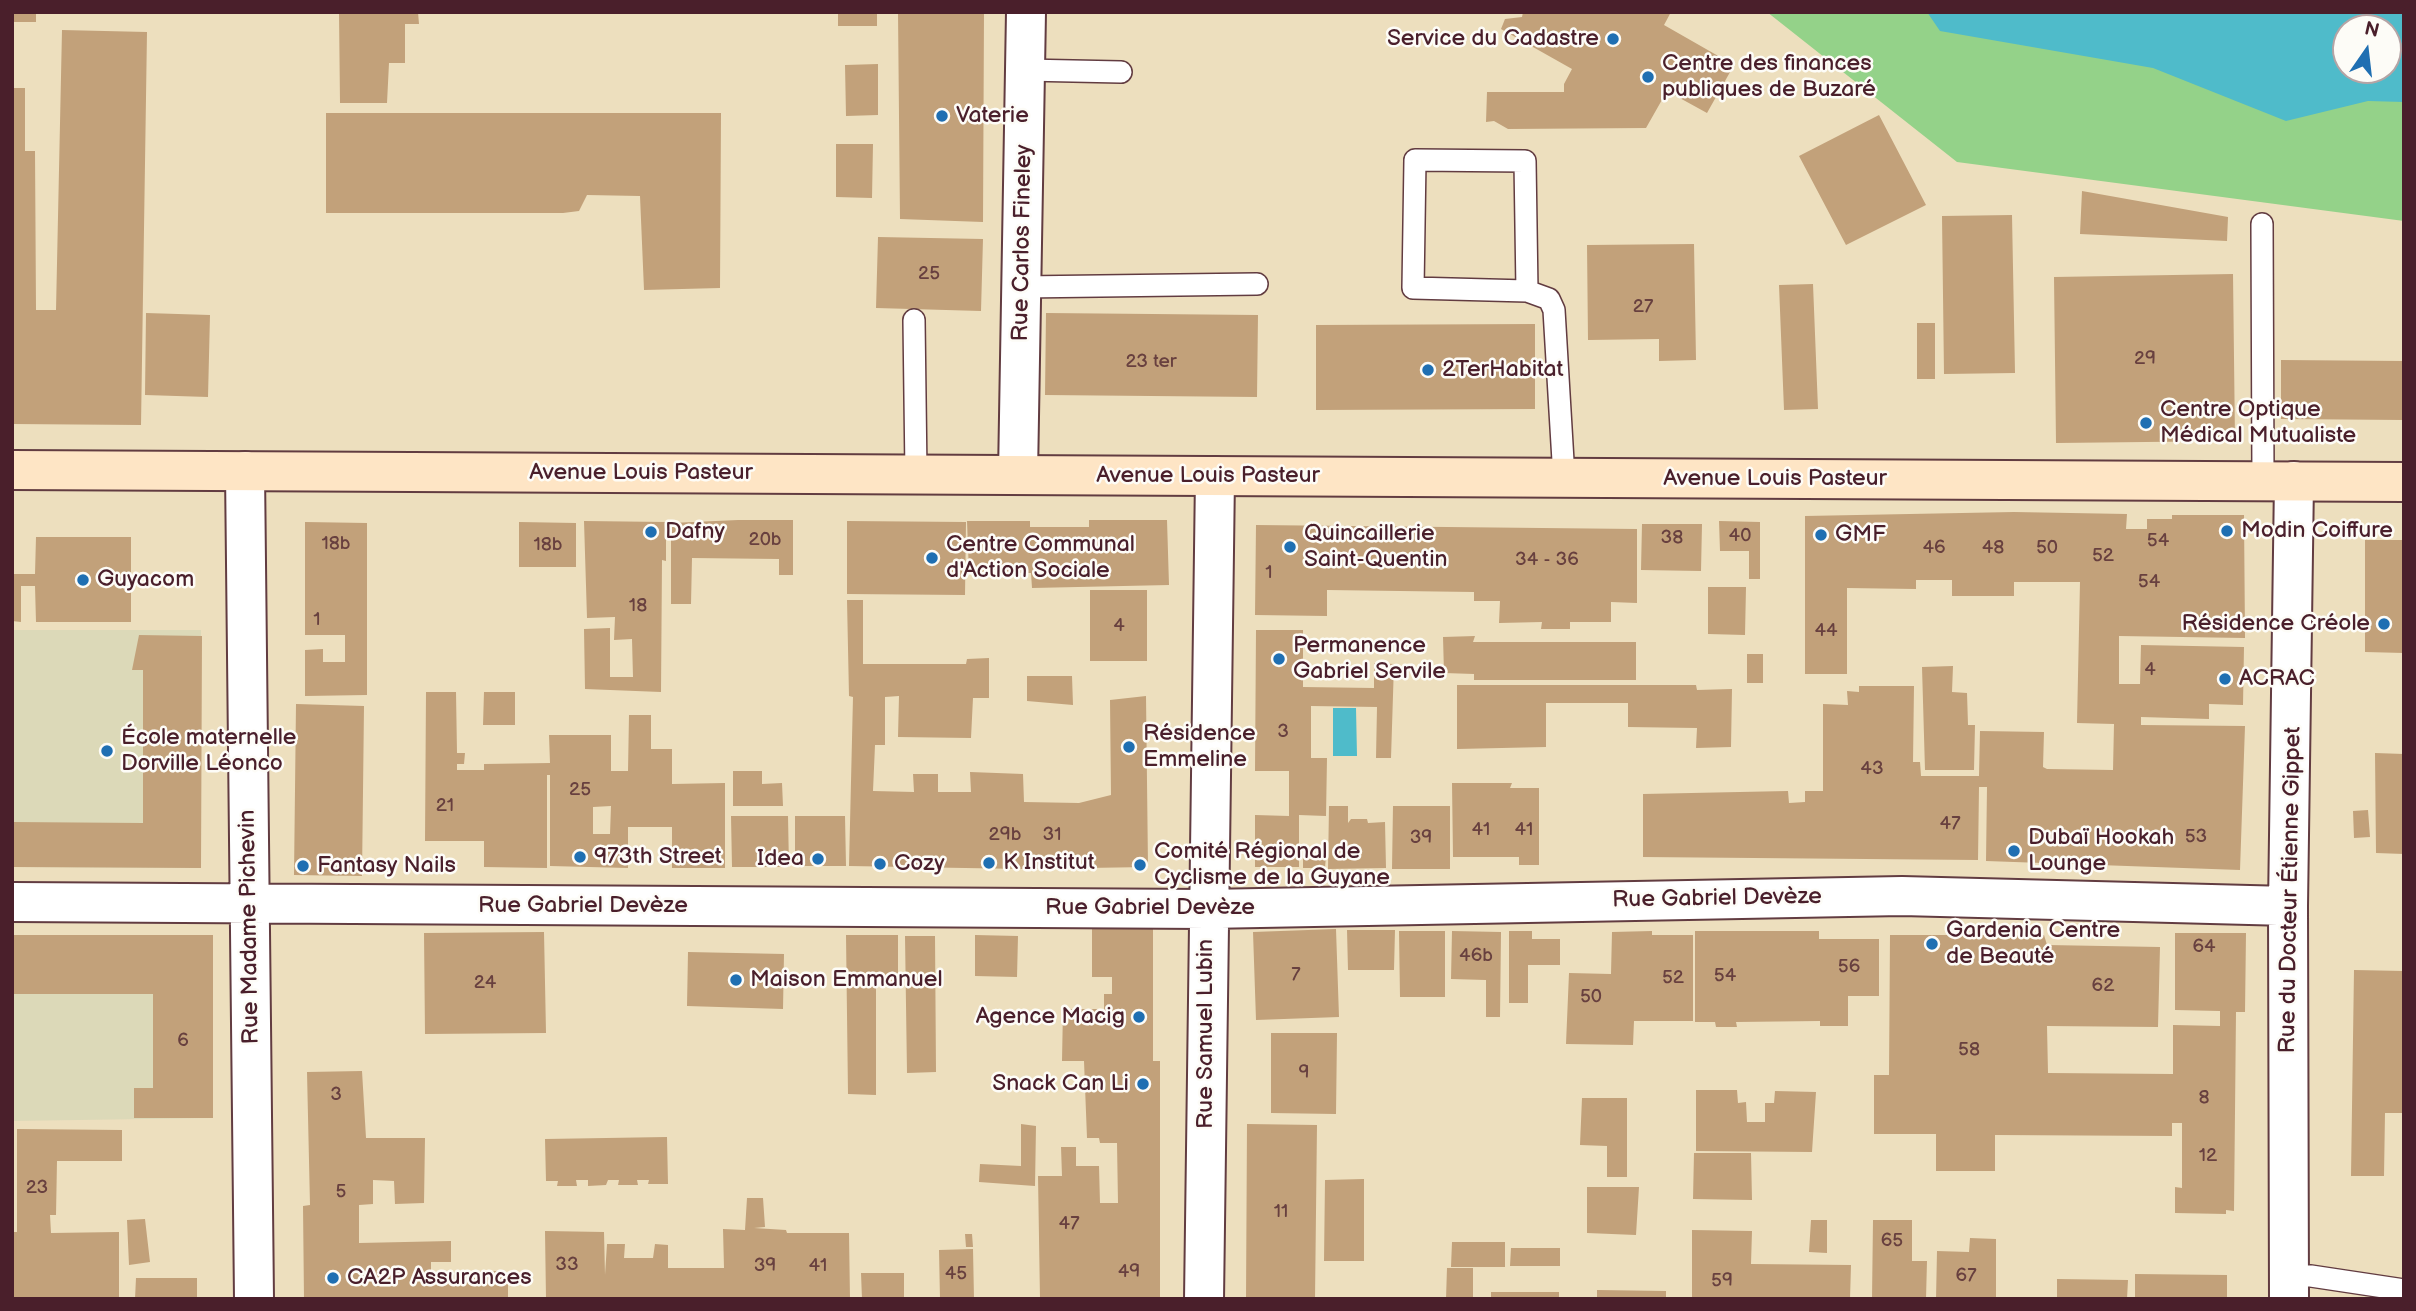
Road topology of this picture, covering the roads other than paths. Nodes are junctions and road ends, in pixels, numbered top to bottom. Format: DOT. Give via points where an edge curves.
graph roads {
  1 [pos="1026,12"];
  2 [pos="1025,70"];
  3 [pos="1121,72"];
  4 [pos="2262,224"];
  5 [pos="1257,284"];
  6 [pos="1022,287"];
  7 [pos="1527,291"];
  8 [pos="914,320"];
  9 [pos="12,470"];
  10 [pos="245,471"];
  11 [pos="916,474"];
  12 [pos="1018,474"];
  13 [pos="1215,475"];
  14 [pos="1564,478"];
  15 [pos="2279,481"];
  16 [pos="2404,482"];
  17 [pos="12,902"];
  18 [pos="249,904"];
  19 [pos="2288,906"];
  20 [pos="1207,909"];
  21 [pos="2289,1287"];
  22 [pos="2404,1290"];
  23 [pos="254,1299"];
  24 [pos="1204,1299"];
  1 -- 2 [label="street, Rue Carlos Fineley"];
  2 -- 3 [label="lane"];
  2 -- 6 [label="street, Rue Carlos Fineley"];
  4 -- 15 [label="lane"];
  5 -- 6 [label="lane"];
  6 -- 12 [label="street, Rue Carlos Fineley"];
  7 -- 7 [label="lane" via="1413,288 1415,160 1525,161"];
  7 -- 14 [label="lane" via="1549,299 1554,310"];
  8 -- 11 [label="lane"];
  9 -- 10 [label="street, Avenue Louis Pasteur"];
  10 -- 11 [label="street, Avenue Louis Pasteur"];
  10 -- 18 [label="street, Rue Madame Pichevin"];
  11 -- 12 [label="street, Avenue Louis Pasteur"];
  12 -- 13 [label="street, Avenue Louis Pasteur"];
  13 -- 14 [label="street, Avenue Louis Pasteur"];
  13 -- 20 [label="street, Rue Samuel Lubin"];
  14 -- 15 [label="street, Avenue Louis Pasteur"];
  15 -- 16 [label="street, Avenue Louis Pasteur"];
  15 -- 19 [label="street, Rue du Docteur Étienne Gippet"];
  17 -- 18 [label="street, Rue Gabriel Devèze"];
  18 -- 20 [label="street, Rue Gabriel Devèze"];
  18 -- 23 [label="street, Rue Madame Pichevin"];
  19 -- 20 [label="street, Rue Gabriel Devèze" via="1902,896"];
  19 -- 21 [label="street, Rue du Docteur Étienne Gippet"];
  20 -- 24 [label="street, Rue Samuel Lubin"];
  21 -- 22 [label="lane" via="2311,1276"];
}
